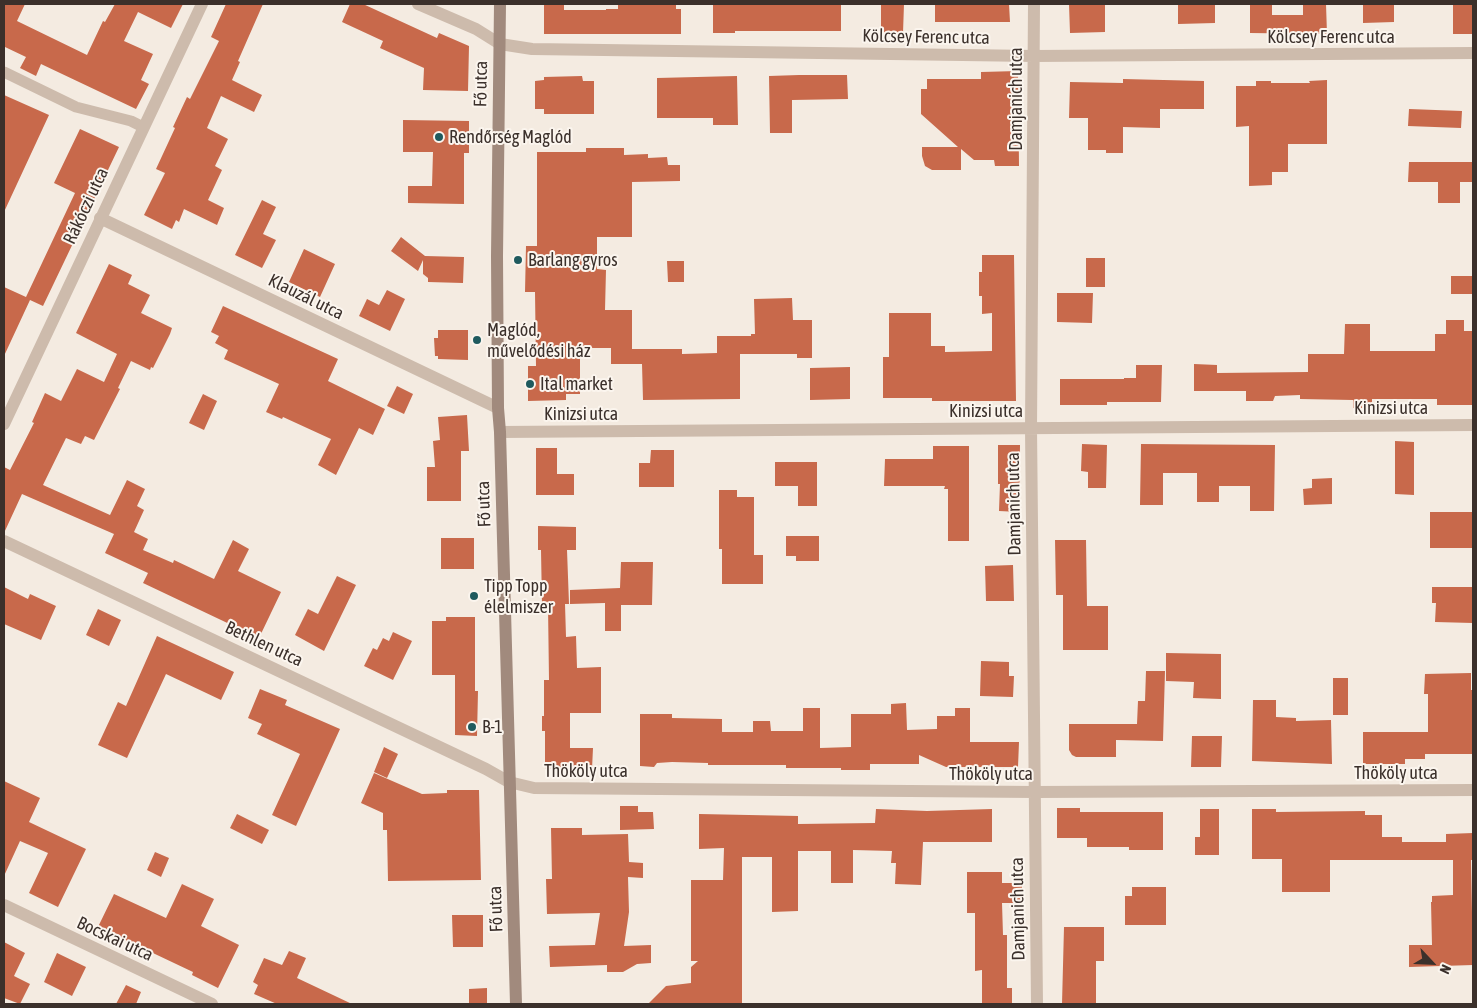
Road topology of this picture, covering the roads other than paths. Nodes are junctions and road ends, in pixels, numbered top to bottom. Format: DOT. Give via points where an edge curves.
graph roads {
  1 [pos="202,4"];
  2 [pos="418,4"];
  3 [pos="500,4"];
  4 [pos="1034,4"];
  5 [pos="500,44"];
  6 [pos="1473,54"];
  7 [pos="1034,56"];
  8 [pos="4,72"];
  9 [pos="143,127"];
  10 [pos="100,218"];
  11 [pos="498,408"];
  12 [pos="4,424"];
  13 [pos="1473,424"];
  14 [pos="1031,428"];
  15 [pos="500,432"];
  16 [pos="4,541"];
  17 [pos="509,782"];
  18 [pos="1473,790"];
  19 [pos="1035,792"];
  20 [pos="4,905"];
  21 [pos="212,1004"];
  22 [pos="516,1004"];
  23 [pos="1036,1004"];
  1 -- 9 [label="street, Rákóczi utca"];
  2 -- 5 [label="street" via="476,29"];
  3 -- 5 [label="main road, Fő utca"];
  4 -- 7 [label="street, Damjanich utca"];
  5 -- 7 [label="street, Kölcsey Ferenc utca" via="532,49"];
  5 -- 11 [label="main road, Fő utca"];
  6 -- 7 [label="street, Kölcsey Ferenc utca"];
  7 -- 14 [label="street, Damjanich utca"];
  8 -- 9 [label="lane" via="76,107"];
  9 -- 10 [label="street, Rákóczi utca"];
  10 -- 11 [label="street, Klauzál utca"];
  10 -- 12 [label="street, Rákóczi utca"];
  11 -- 15 [label="main road, Fő utca"];
  13 -- 14 [label="street, Kinizsi utca"];
  14 -- 15 [label="street, Kinizsi utca"];
  14 -- 19 [label="street, Damjanich utca"];
  15 -- 17 [label="main road, Fő utca"];
  16 -- 17 [label="street, Bethlen utca"];
  17 -- 19 [label="street, Thököly utca" via="534,788"];
  17 -- 22 [label="main road, Fő utca"];
  18 -- 19 [label="street, Thököly utca"];
  19 -- 23 [label="street, Damjanich utca"];
  20 -- 21 [label="street, Bocskai utca"];
}
